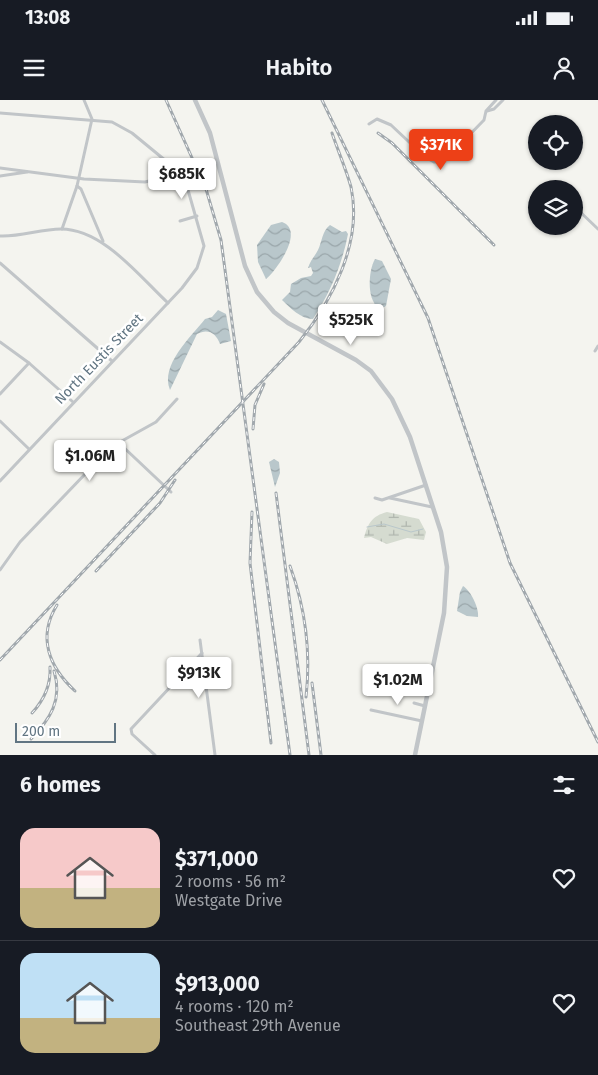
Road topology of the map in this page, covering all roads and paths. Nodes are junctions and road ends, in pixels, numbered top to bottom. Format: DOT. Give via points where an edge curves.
graph roads {
  1 [pos="84,100"];
  2 [pos="195,100"];
  3 [pos="496,100"];
  4 [pos="503,100"];
  5 [pos="486,111"];
  6 [pos="0,113"];
  7 [pos="92,119"];
  8 [pos="369,124"];
  9 [pos="172,166"];
  10 [pos="0,168"];
  11 [pos="30,171"];
  12 [pos="0,176"];
  13 [pos="79,178"];
  14 [pos="77,186"];
  15 [pos="583,215"];
  16 [pos="197,216"];
  17 [pos="180,221"];
  18 [pos="62,229"];
  19 [pos="598,229"];
  20 [pos="0,236"];
  21 [pos="104,242"];
  22 [pos="0,263"];
  23 [pos="168,303"];
  24 [pos="0,342"];
  25 [pos="598,346"];
  26 [pos="595,351"];
  27 [pos="112,361"];
  28 [pos="29,363"];
  29 [pos="0,394"];
  30 [pos="177,399"];
  31 [pos="73,402"];
  32 [pos="0,421"];
  33 [pos="119,444"];
  34 [pos="30,449"];
  35 [pos="0,481"];
  36 [pos="426,485"];
  37 [pos="171,492"];
  38 [pos="375,498"];
  39 [pos="390,498"];
  40 [pos="433,507"];
  41 [pos="0,570"];
  42 [pos="200,640"];
  43 [pos="202,653"];
  44 [pos="182,674"];
  45 [pos="205,680"];
  46 [pos="414,703"];
  47 [pos="425,706"];
  48 [pos="371,710"];
  49 [pos="422,721"];
  50 [pos="155,755"];
  51 [pos="215,755"];
  52 [pos="415,755"];
  1 -- 7 [label="street"];
  2 -- 36 [label="street" via="214,144 237,239 248,276 257,292 274,312 293,326 356,360 379,380 404,422"];
  3 -- 5 [label="street"];
  4 -- 5 [label="street" via="494,109"];
  5 -- 8 [label="street" via="484,120 448,158 439,162 424,157 388,122 377,119"];
  6 -- 7 [label="street"];
  7 -- 9 [label="street" via="126,128"];
  7 -- 13 [label="street"];
  9 -- 13 [label="street" via="150,181"];
  9 -- 16 [label="street" via="184,182"];
  10 -- 11 [label="street"];
  11 -- 12 [label="street"];
  11 -- 13 [label="street"];
  13 -- 14 [label="street"];
  14 -- 18 [label="street"];
  14 -- 21 [label="street"];
  15 -- 19 [label="street"];
  16 -- 17 [label="street"];
  16 -- 23 [label="street, North Eustis Street" via="204,246 201,260"];
  18 -- 20 [label="street"];
  18 -- 21 [label="street" via="84,233"];
  21 -- 23 [label="street"];
  22 -- 27 [label="street"];
  23 -- 27 [label="street, North Eustis Street"];
  24 -- 28 [label="street"];
  25 -- 26 [label="street"];
  27 -- 31 [label="street, North Eustis Street"];
  28 -- 29 [label="street"];
  28 -- 31 [label="street"];
  30 -- 33 [label="street" via="156,422"];
  31 -- 34 [label="street, North Eustis Street"];
  32 -- 34 [label="street"];
  33 -- 37 [label="street"];
  33 -- 41 [label="street" via="110,448 20,542"];
  34 -- 35 [label="street, North Eustis Street"];
  36 -- 39 [label="street"];
  36 -- 40 [label="street"];
  38 -- 39 [label="street"];
  39 -- 40 [label="street"];
  40 -- 47 [label="street" via="447,558 448,586"];
  42 -- 43 [label="street"];
  43 -- 44 [label="street"];
  43 -- 45 [label="street"];
  44 -- 45 [label="street" via="200,674"];
  44 -- 50 [label="street" via="131,729 132,734"];
  45 -- 51 [label="street"];
  46 -- 47 [label="street"];
  47 -- 49 [label="street"];
  48 -- 49 [label="street"];
  49 -- 52 [label="street"];
}
